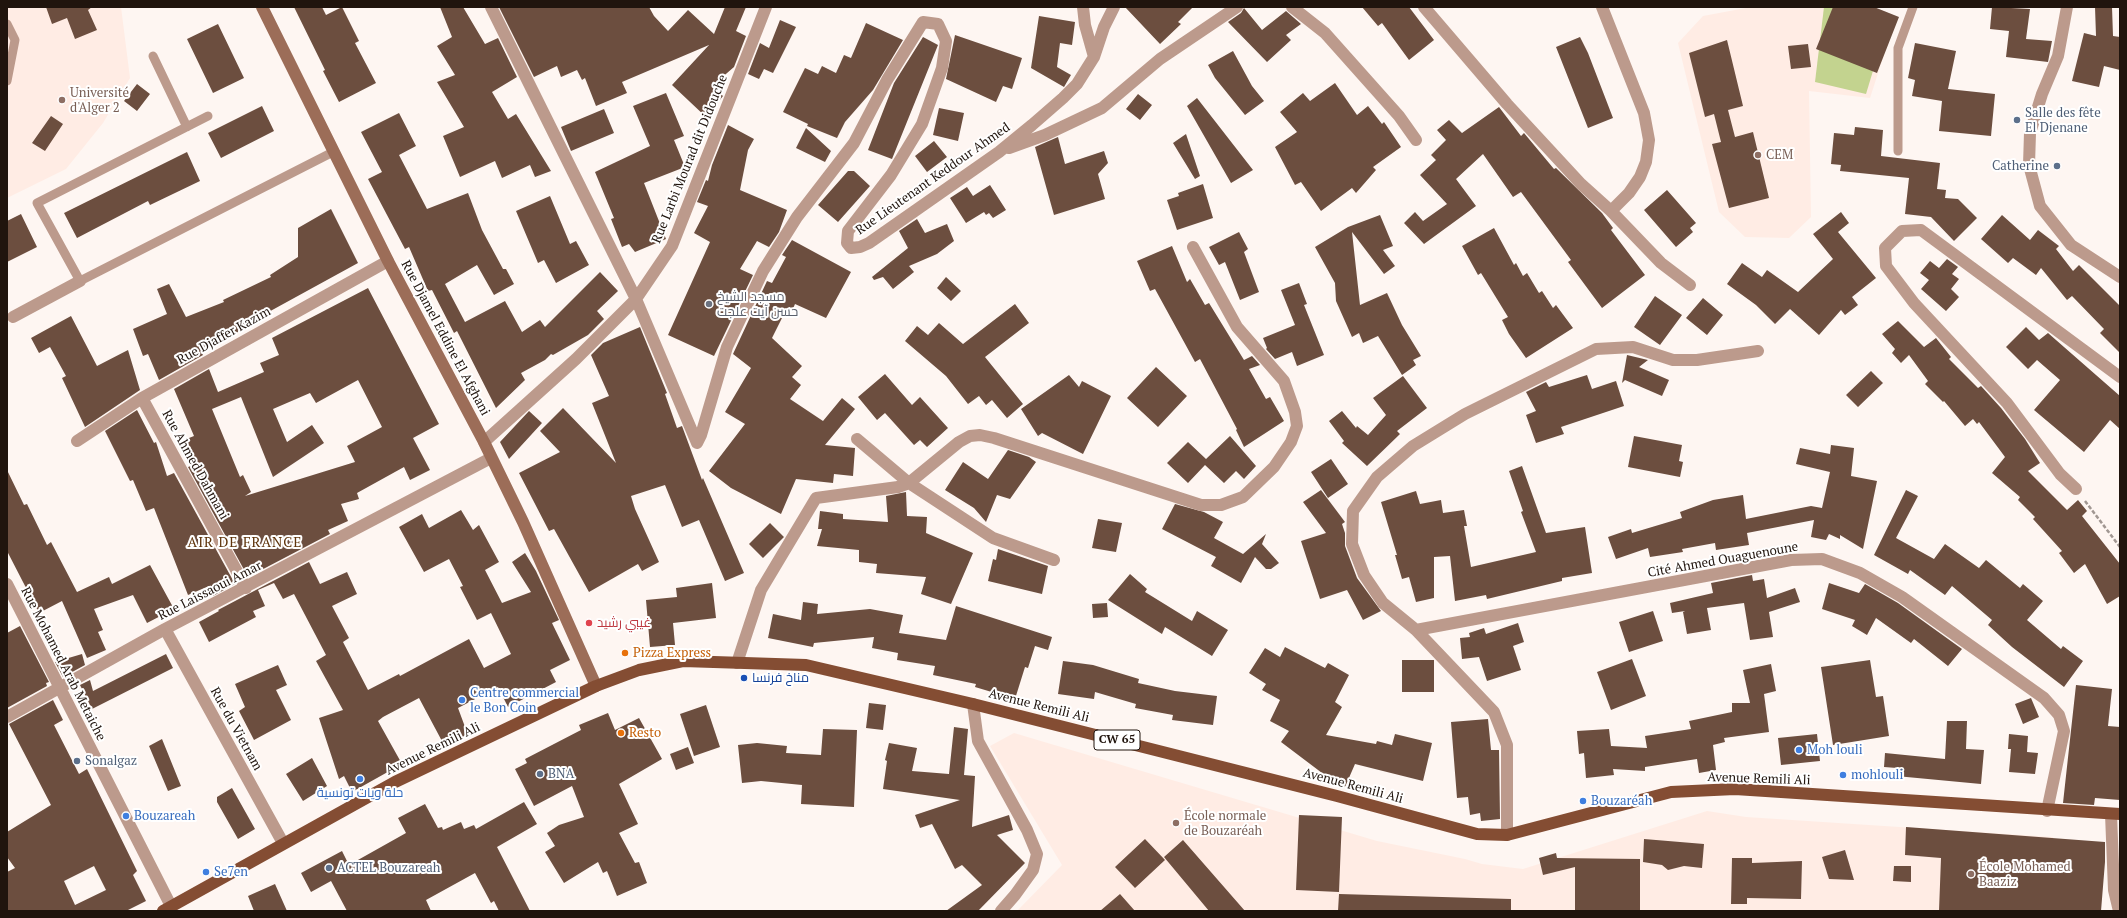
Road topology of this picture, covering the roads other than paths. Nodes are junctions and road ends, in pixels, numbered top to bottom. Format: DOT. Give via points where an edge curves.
graph roads {
  1 [pos="262,7"];
  2 [pos="491,7"];
  3 [pos="766,7"];
  4 [pos="1083,7"];
  5 [pos="1114,7"];
  6 [pos="1237,7"];
  7 [pos="1292,7"];
  8 [pos="1424,7"];
  9 [pos="1602,7"];
  10 [pos="1913,7"];
  11 [pos="2067,7"];
  12 [pos="7,24"];
  13 [pos="153,56"];
  14 [pos="1094,57"];
  15 [pos="7,81"];
  16 [pos="208,116"];
  17 [pos="186,127"];
  18 [pos="1416,140"];
  19 [pos="1898,151"];
  20 [pos="333,152"];
  21 [pos="999,152"];
  22 [pos="1611,211"];
  23 [pos="1193,247"];
  24 [pos="388,261"];
  25 [pos="2120,277"];
  26 [pos="80,281"];
  27 [pos="1690,285"];
  28 [pos="636,299"];
  29 [pos="13,317"];
  30 [pos="1758,351"];
  31 [pos="2120,377"];
  32 [pos="142,398"];
  33 [pos="857,439"];
  34 [pos="77,440"];
  35 [pos="484,442"];
  36 [pos="491,458"];
  37 [pos="909,483"];
  38 [pos="2076,490"];
  39 [pos="1054,560"];
  40 [pos="7,584"];
  41 [pos="246,588"];
  42 [pos="165,629"];
  43 [pos="1416,630"];
  44 [pos="737,663"];
  45 [pos="596,686"];
  46 [pos="60,689"];
  47 [pos="973,704"];
  48 [pos="7,717"];
  49 [pos="2047,811"];
  50 [pos="2115,814"];
  51 [pos="1507,835"];
  52 [pos="283,843"];
  53 [pos="167,909"];
  54 [pos="1001,911"];
  55 [pos="2119,911"];
  1 -- 20 [label="main road, Rue Djamel Eddine El Afghani"];
  2 -- 28 [label="street"];
  3 -- 28 [label="street, Rue Larbi Mourad dit Didouche" via="672,246"];
  4 -- 14 [label="street"];
  5 -- 14 [label="street, Rue Lieutenant Keddour Ahmed"];
  6 -- 21 [label="street" via="1160,59 1102,108 1045,135"];
  7 -- 18 [label="street" via="1325,33 1399,116"];
  8 -- 22 [label="street" via="1507,104 1581,184"];
  9 -- 22 [label="street" via="1644,114 1649,140 1646,162 1640,177 1629,193"];
  10 -- 19 [label="lane" via="1898,48"];
  11 -- 25 [label="street" via="2058,56 2030,132 2028,165 2040,206 2071,246"];
  12 -- 15 [label="lane" via="15,40"];
  13 -- 17 [label="lane"];
  14 -- 21 [label="street, Rue Lieutenant Keddour Ahmed" via="1077,84"];
  16 -- 17 [label="lane"];
  17 -- 26 [label="lane" via="37,202"];
  20 -- 24 [label="main road, Rue Djamel Eddine El Afghani"];
  20 -- 26 [label="lane"];
  21 -- 28 [label="street, Rue Lieutenant Keddour Ahmed" via="869,243 851,248 847,243 848,231 891,175 922,124 939,75 946,41 938,24 923,22 887,80 854,143 797,217 763,271 727,347 697,443"];
  22 -- 27 [label="street" via="1661,263"];
  23 -- 37 [label="street" via="1237,327 1284,381 1295,412 1297,426 1291,442 1274,467 1243,497 1221,504 1201,505 980,435 970,436 959,442"];
  24 -- 32 [label="street, Rue Djaffer Kazim"];
  24 -- 35 [label="main road, Rue Djamel Eddine El Afghani"];
  26 -- 29 [label="street"];
  28 -- 35 [label="street, Rue Larbi Mourad dit Didouche" via="576,359"];
  30 -- 43 [label="street" via="1697,360 1673,360 1633,346 1596,349 1465,414 1413,446 1377,476 1353,511 1352,544 1364,575 1383,604"];
  31 -- 38 [label="street" via="1921,230 1902,231 1885,248 1886,266 1914,303 2007,403 2060,474"];
  32 -- 34 [label="street, Rue Djaffer Kazim"];
  32 -- 41 [label="street, Rue Ahmed Dahmani"];
  33 -- 37 [label="street"];
  35 -- 36 [label="main road, Rue Djamel Eddine El Afghani"];
  36 -- 41 [label="street, Rue Laissaoui Amar"];
  36 -- 45 [label="main road, Rue Djamel Eddine El Afghani" via="524,522"];
  37 -- 39 [label="street" via="993,538"];
  37 -- 44 [label="street" via="898,487 816,498 761,590"];
  40 -- 46 [label="street, Rue Mohamed Arab Metaiche"];
  41 -- 42 [label="street, Rue Laissaoui Amar"];
  42 -- 46 [label="street, Rue Laissaoui Amar"];
  42 -- 52 [label="street, Rue du Vietnam"];
  43 -- 49 [label="street, Cité Ahmed Ouaguenoune" via="1791,560 1822,559 1860,572 1902,597 2044,698 2059,715 2064,731"];
  43 -- 51 [label="street" via="1494,712 1507,745"];
  44 -- 45 [label="main road, Avenue Remili Ali / CW 65" via="683,661 639,670"];
  44 -- 47 [label="main road, Avenue Remili Ali / CW 65" via="806,665"];
  45 -- 52 [label="main road, Avenue Remili Ali / CW 65" via="395,782"];
  46 -- 48 [label="street, Rue Laissaoui Amar"];
  46 -- 53 [label="street, Rue Mohamed Arab Metaiche"];
  47 -- 51 [label="main road, Avenue Remili Ali / CW 65" via="1477,834"];
  47 -- 54 [label="street" via="978,741 1027,830 1036,854 1033,870"];
  49 -- 50 [label="main road, Avenue Remili Ali / CW 65"];
  49 -- 51 [label="main road, Avenue Remili Ali / CW 65" via="1735,789 1671,792"];
  50 -- 55 [label="street" via="2114,890"];
  52 -- 53 [label="main road, Avenue Remili Ali / CW 65"];
}
